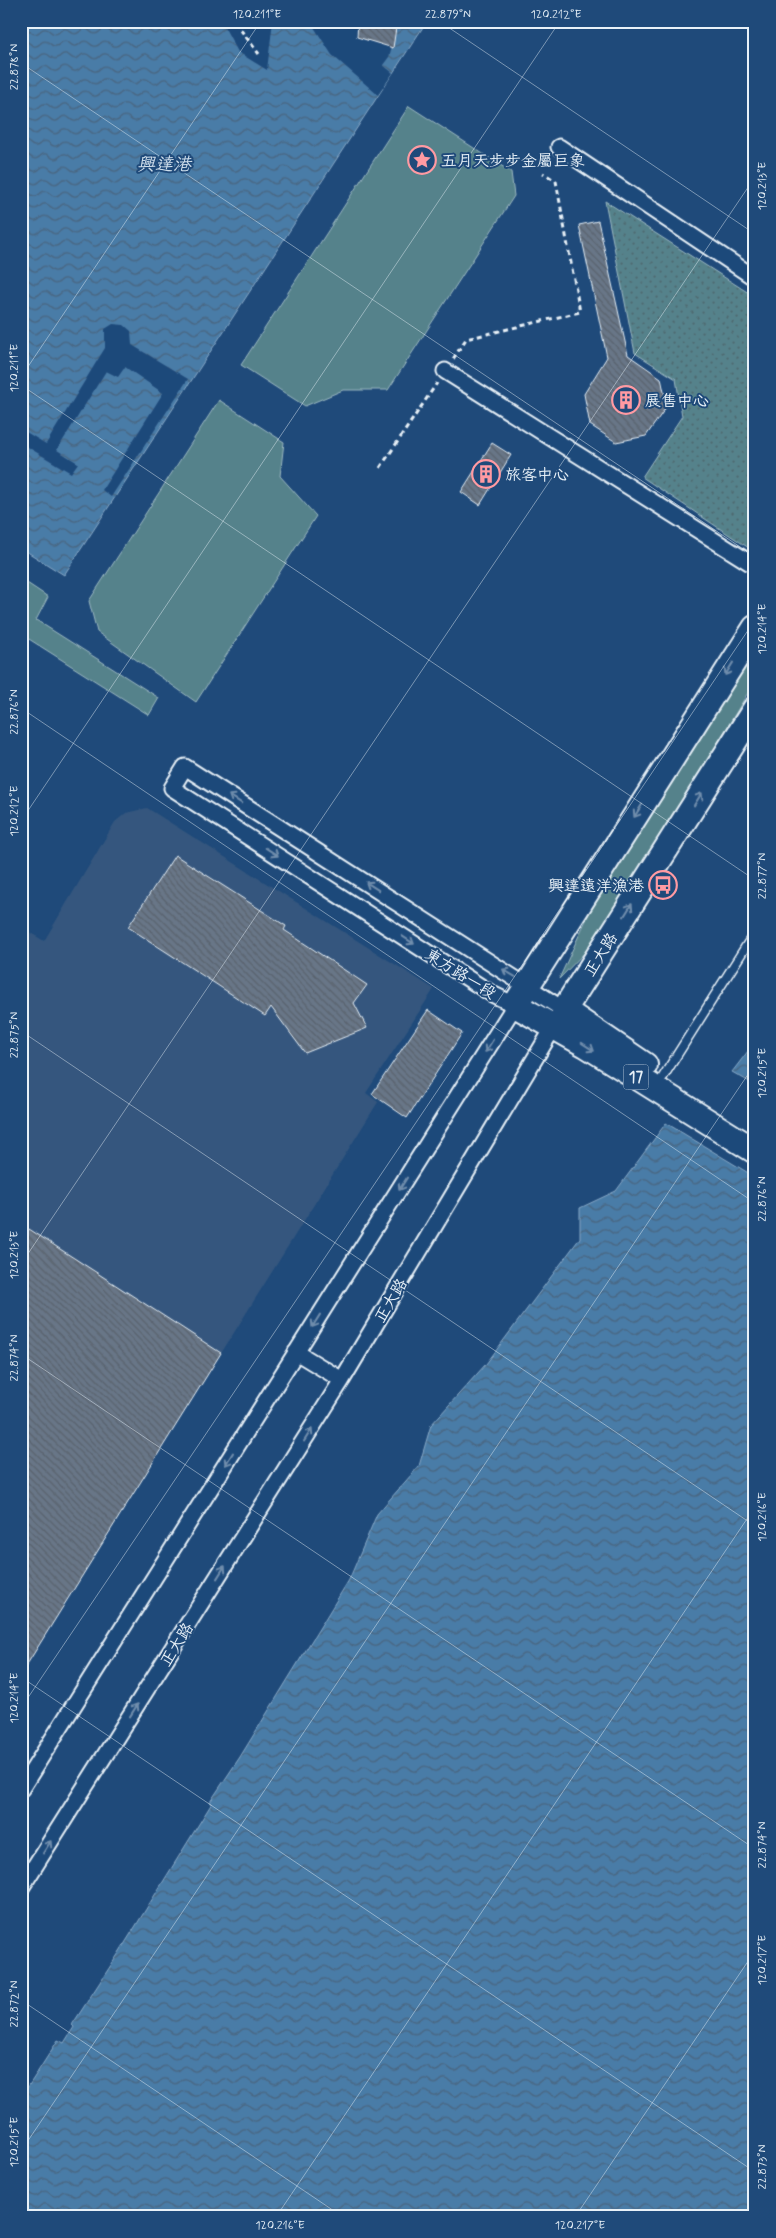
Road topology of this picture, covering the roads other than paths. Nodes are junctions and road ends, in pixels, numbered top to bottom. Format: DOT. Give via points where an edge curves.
graph roads {
  1 [pos="559,148"];
  2 [pos="755,278"];
  3 [pos="444,371"];
  4 [pos="755,566"];
  5 [pos="755,628"];
  6 [pos="755,709"];
  7 [pos="755,932"];
  8 [pos="528,985"];
  9 [pos="516,1005"];
  10 [pos="559,1018"];
  11 [pos="663,1077"];
  12 [pos="755,1133"];
  13 [pos="755,1151"];
  14 [pos="296,1352"];
  15 [pos="342,1380"];
  16 [pos="21,1789"];
  17 [pos="21,1888"];
  1 -- 2 [label="street"];
  3 -- 4 [label="street"];
  5 -- 8 [label="main road, one-way"];
  10 -- 6 [label="main road, 正大路, one-way"];
  7 -- 11 [label="lane"];
  8 -- 9 [label="main road"];
  8 -- 9 [label="street, 東方路一段, one-way" via="185,767 172,788 492,994"];
  8 -- 10 [label="street, 東方路一段"];
  9 -- 10 [label="main road, 東方路一段 / 17"];
  9 -- 14 [label="street, one-way"];
  10 -- 11 [label="main road, 東方路一段 / 17"];
  10 -- 13 [label="main road, 東方路一段 / 17, one-way"];
  10 -- 15 [label="street, 正大路"];
  11 -- 12 [label="main road, 東方路一段 / 17"];
  14 -- 15 [label="street"];
  14 -- 16 [label="street, one-way"];
  17 -- 15 [label="street, 正大路, one-way"];
}
